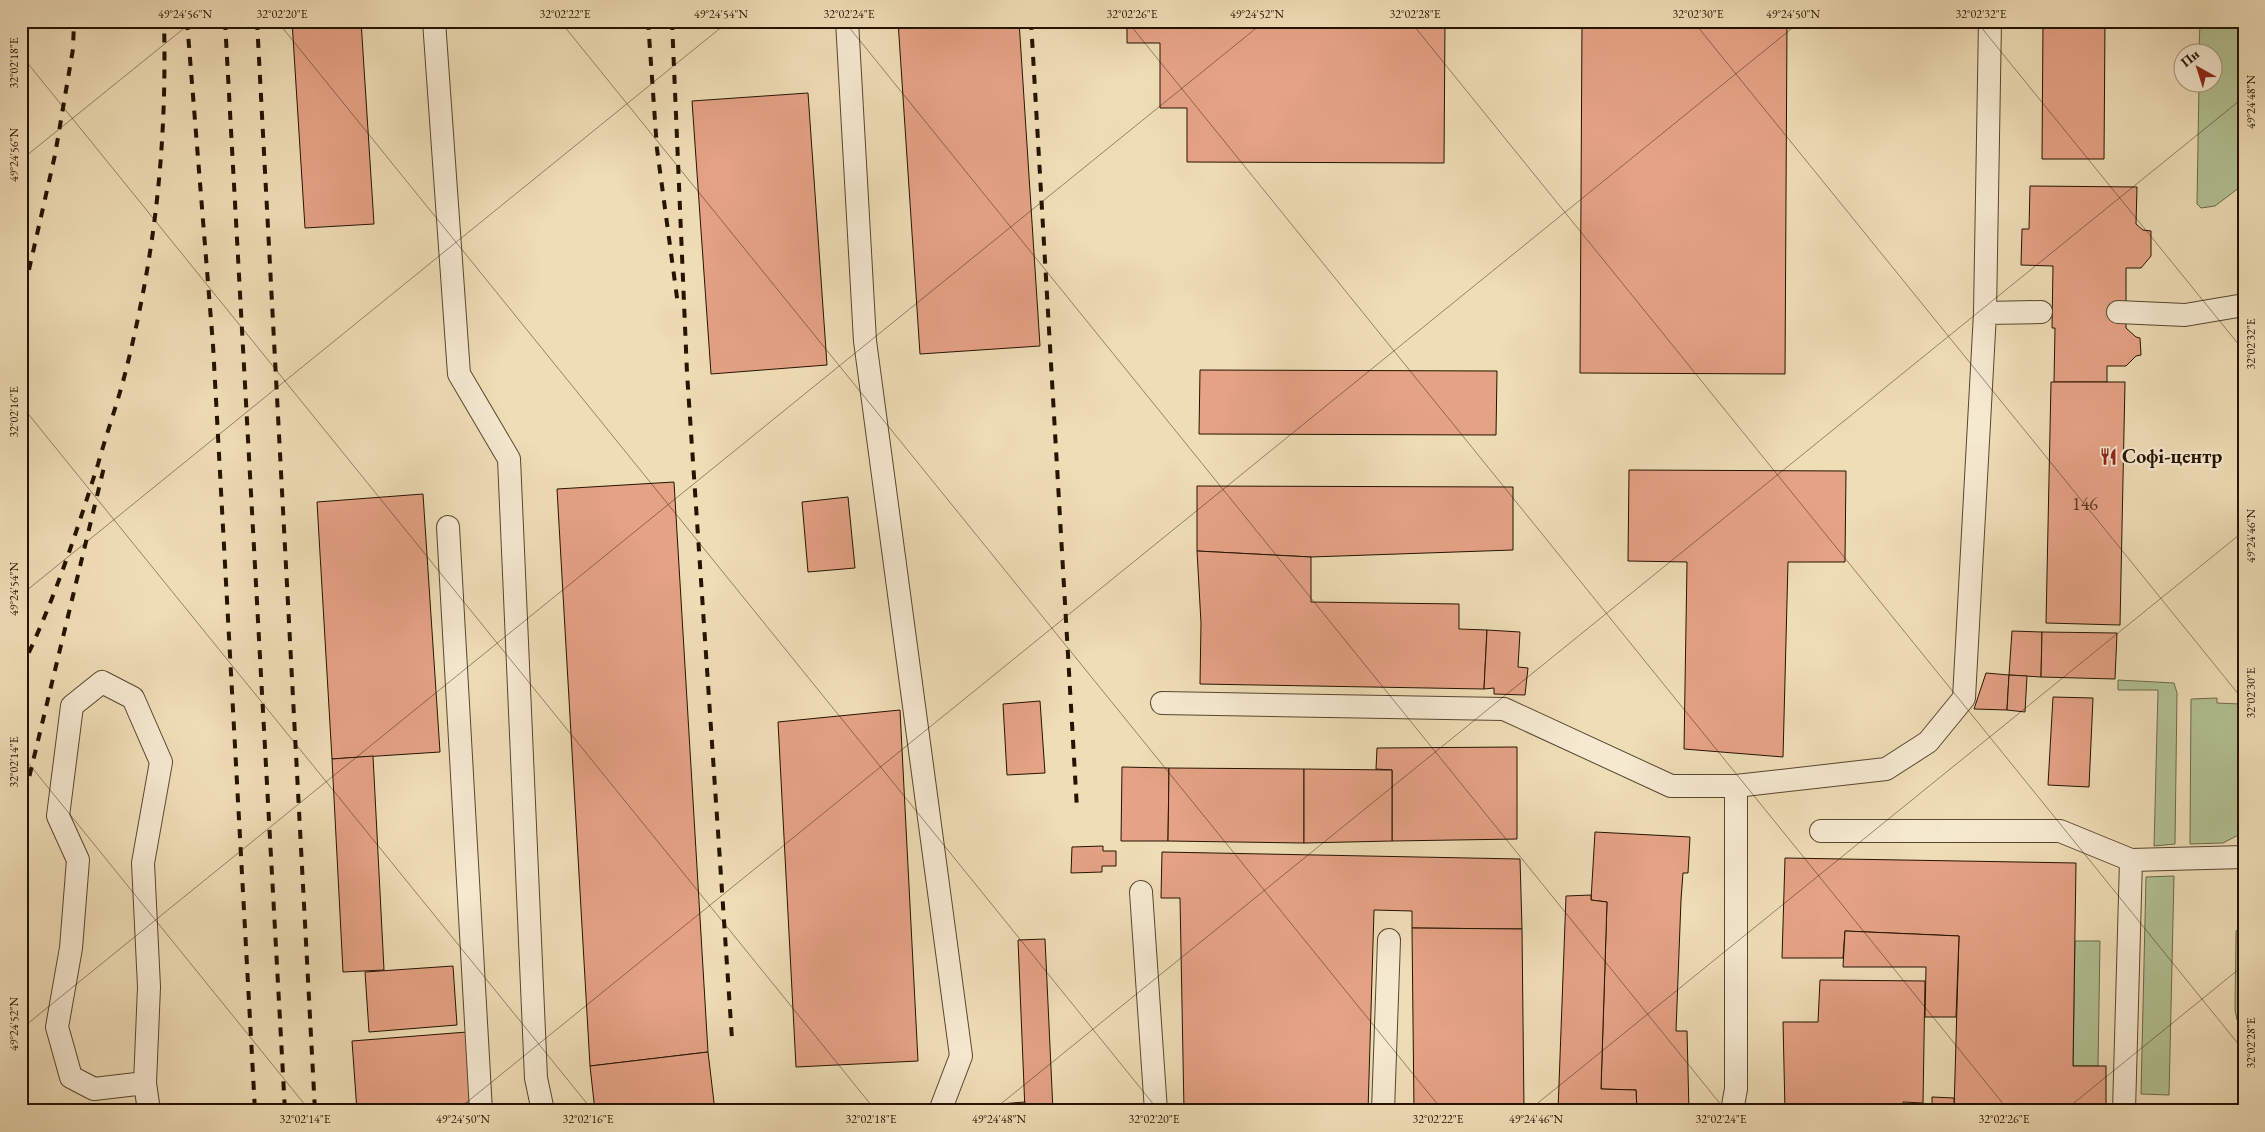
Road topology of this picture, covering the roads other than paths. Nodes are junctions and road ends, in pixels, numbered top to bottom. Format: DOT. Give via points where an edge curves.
graph roads {
  1 [pos="434,21"];
  2 [pos="848,21"];
  3 [pos="1990,21"];
  4 [pos="2244,305"];
  5 [pos="2041,312"];
  6 [pos="2118,312"];
  7 [pos="1985,313"];
  8 [pos="448,527"];
  9 [pos="1162,702"];
  10 [pos="1736,786"];
  11 [pos="1821,830"];
  12 [pos="2244,857"];
  13 [pos="2131,860"];
  14 [pos="1140,892"];
  15 [pos="1389,940"];
  16 [pos="145,1083"];
  17 [pos="149,1111"];
  18 [pos="481,1111"];
  19 [pos="543,1111"];
  20 [pos="940,1111"];
  21 [pos="1156,1111"];
  22 [pos="1382,1111"];
  23 [pos="1732,1111"];
  24 [pos="2124,1111"];
  1 -- 19 [label="lane" via="460,374 509,459 536,1078"];
  2 -- 20 [label="lane" via="865,342 961,1056"];
  3 -- 7 [label="lane"];
  4 -- 6 [label="lane" via="2185,315"];
  5 -- 7 [label="lane"];
  7 -- 10 [label="lane" via="1964,698 1928,742 1886,769"];
  8 -- 18 [label="lane"];
  9 -- 10 [label="lane" via="1504,709 1670,786"];
  10 -- 23 [label="lane" via="1736,1089"];
  11 -- 13 [label="lane" via="2060,831"];
  12 -- 13 [label="lane"];
  13 -- 24 [label="lane"];
  14 -- 21 [label="lane"];
  15 -- 22 [label="lane"];
  16 -- 16 [label="lane" via="149,987 143,863 161,762 133,698 102,682 72,706 58,816 78,860 71,948 57,1028 70,1076 94,1089"];
  16 -- 17 [label="lane"];
}
